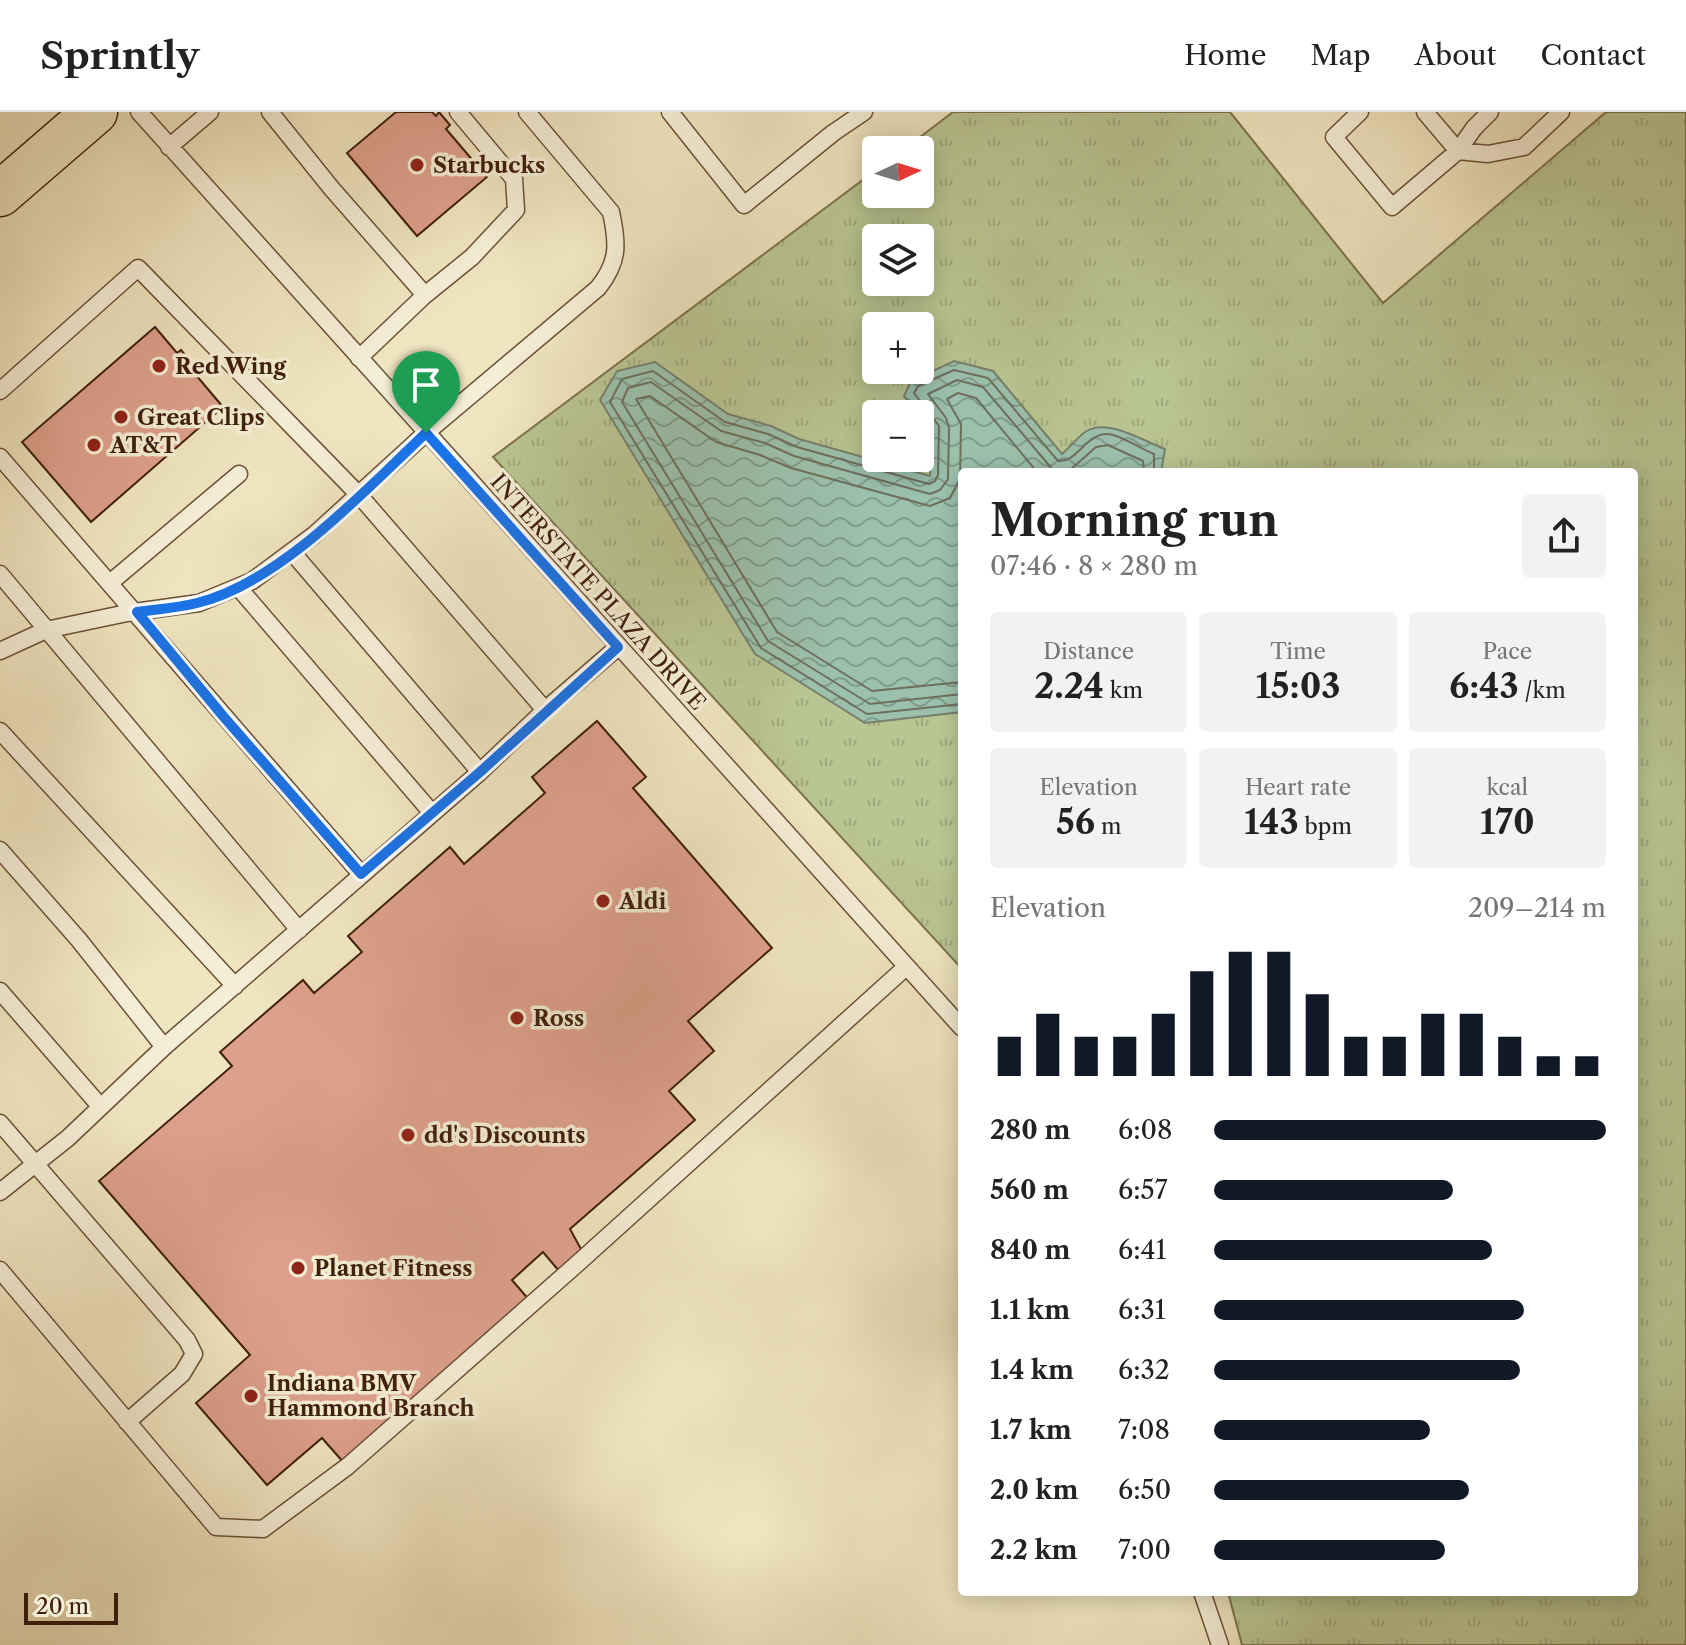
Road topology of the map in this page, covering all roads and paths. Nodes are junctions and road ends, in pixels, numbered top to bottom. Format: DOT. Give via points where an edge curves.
graph roads {
  1 [pos="95,112"];
  2 [pos="139,112"];
  3 [pos="210,112"];
  4 [pos="270,112"];
  5 [pos="458,112"];
  6 [pos="527,112"];
  7 [pos="670,112"];
  8 [pos="864,112"];
  9 [pos="1360,112"];
  10 [pos="1425,112"];
  11 [pos="1490,112"];
  12 [pos="1561,112"];
  13 [pos="169,147"];
  14 [pos="1458,151"];
  15 [pos="0,194"];
  16 [pos="425,295"];
  17 [pos="359,358"];
  18 [pos="0,391"];
  19 [pos="426,433"];
  20 [pos="0,457"];
  21 [pos="239,474"];
  22 [pos="359,495"];
  23 [pos="292,552"];
  24 [pos="0,574"];
  25 [pos="111,582"];
  26 [pos="238,587"];
  27 [pos="137,612"];
  28 [pos="46,630"];
  29 [pos="618,647"];
  30 [pos="0,651"];
  31 [pos="545,710"];
  32 [pos="0,731"];
  33 [pos="480,772"];
  34 [pos="432,813"];
  35 [pos="0,850"];
  36 [pos="361,874"];
  37 [pos="299,930"];
  38 [pos="906,967"];
  39 [pos="235,986"];
  40 [pos="0,991"];
  41 [pos="958,1024"];
  42 [pos="164,1047"];
  43 [pos="100,1106"];
  44 [pos="0,1123"];
  45 [pos="36,1163"];
  46 [pos="0,1192"];
  47 [pos="0,1270"];
  48 [pos="127,1422"];
  49 [pos="1203,1596"];
  50 [pos="1220,1645"];
  1 -- 15 [label="highway"];
  2 -- 13 [label="lane, INTERSTATE PLAZA DRIVE"];
  3 -- 13 [label="lane"];
  4 -- 16 [label="lane"];
  5 -- 16 [label="lane" via="514,179 516,210 472,257"];
  6 -- 19 [label="lane" via="611,212 616,232 612,270 598,288"];
  7 -- 8 [label="lane" via="744,205"];
  9 -- 14 [label="lane" via="1334,137 1392,207"];
  10 -- 14 [label="lane"];
  11 -- 14 [label="lane"];
  12 -- 14 [label="lane" via="1524,147 1488,154"];
  13 -- 17 [label="lane, INTERSTATE PLAZA DRIVE"];
  16 -- 17 [label="lane"];
  17 -- 19 [label="lane, INTERSTATE PLAZA DRIVE"];
  18 -- 22 [label="lane" via="138,268"];
  19 -- 22 [label="lane"];
  19 -- 29 [label="lane, INTERSTATE PLAZA DRIVE"];
  20 -- 25 [label="lane"];
  21 -- 25 [label="lane"];
  22 -- 23 [label="lane"];
  22 -- 31 [label="lane"];
  23 -- 26 [label="lane"];
  23 -- 33 [label="lane"];
  24 -- 28 [label="lane"];
  25 -- 27 [label="lane"];
  26 -- 27 [label="lane" via="199,603"];
  26 -- 34 [label="lane"];
  27 -- 28 [label="lane"];
  27 -- 36 [label="lane"];
  28 -- 30 [label="lane"];
  28 -- 37 [label="lane"];
  29 -- 31 [label="lane"];
  29 -- 38 [label="lane, INTERSTATE PLAZA DRIVE"];
  31 -- 33 [label="lane"];
  32 -- 39 [label="lane"];
  33 -- 34 [label="lane"];
  34 -- 36 [label="lane"];
  35 -- 42 [label="lane"];
  36 -- 37 [label="lane"];
  37 -- 39 [label="lane"];
  38 -- 41 [label="lane, INTERSTATE PLAZA DRIVE"];
  38 -- 48 [label="lane" via="348,1466 263,1529 216,1527"];
  39 -- 42 [label="lane"];
  40 -- 43 [label="lane"];
  42 -- 43 [label="lane"];
  43 -- 45 [label="lane"];
  44 -- 45 [label="lane"];
  45 -- 46 [label="lane"];
  45 -- 48 [label="lane" via="194,1354 182,1374"];
  47 -- 48 [label="lane"];
  49 -- 50 [label="lane"];
}
